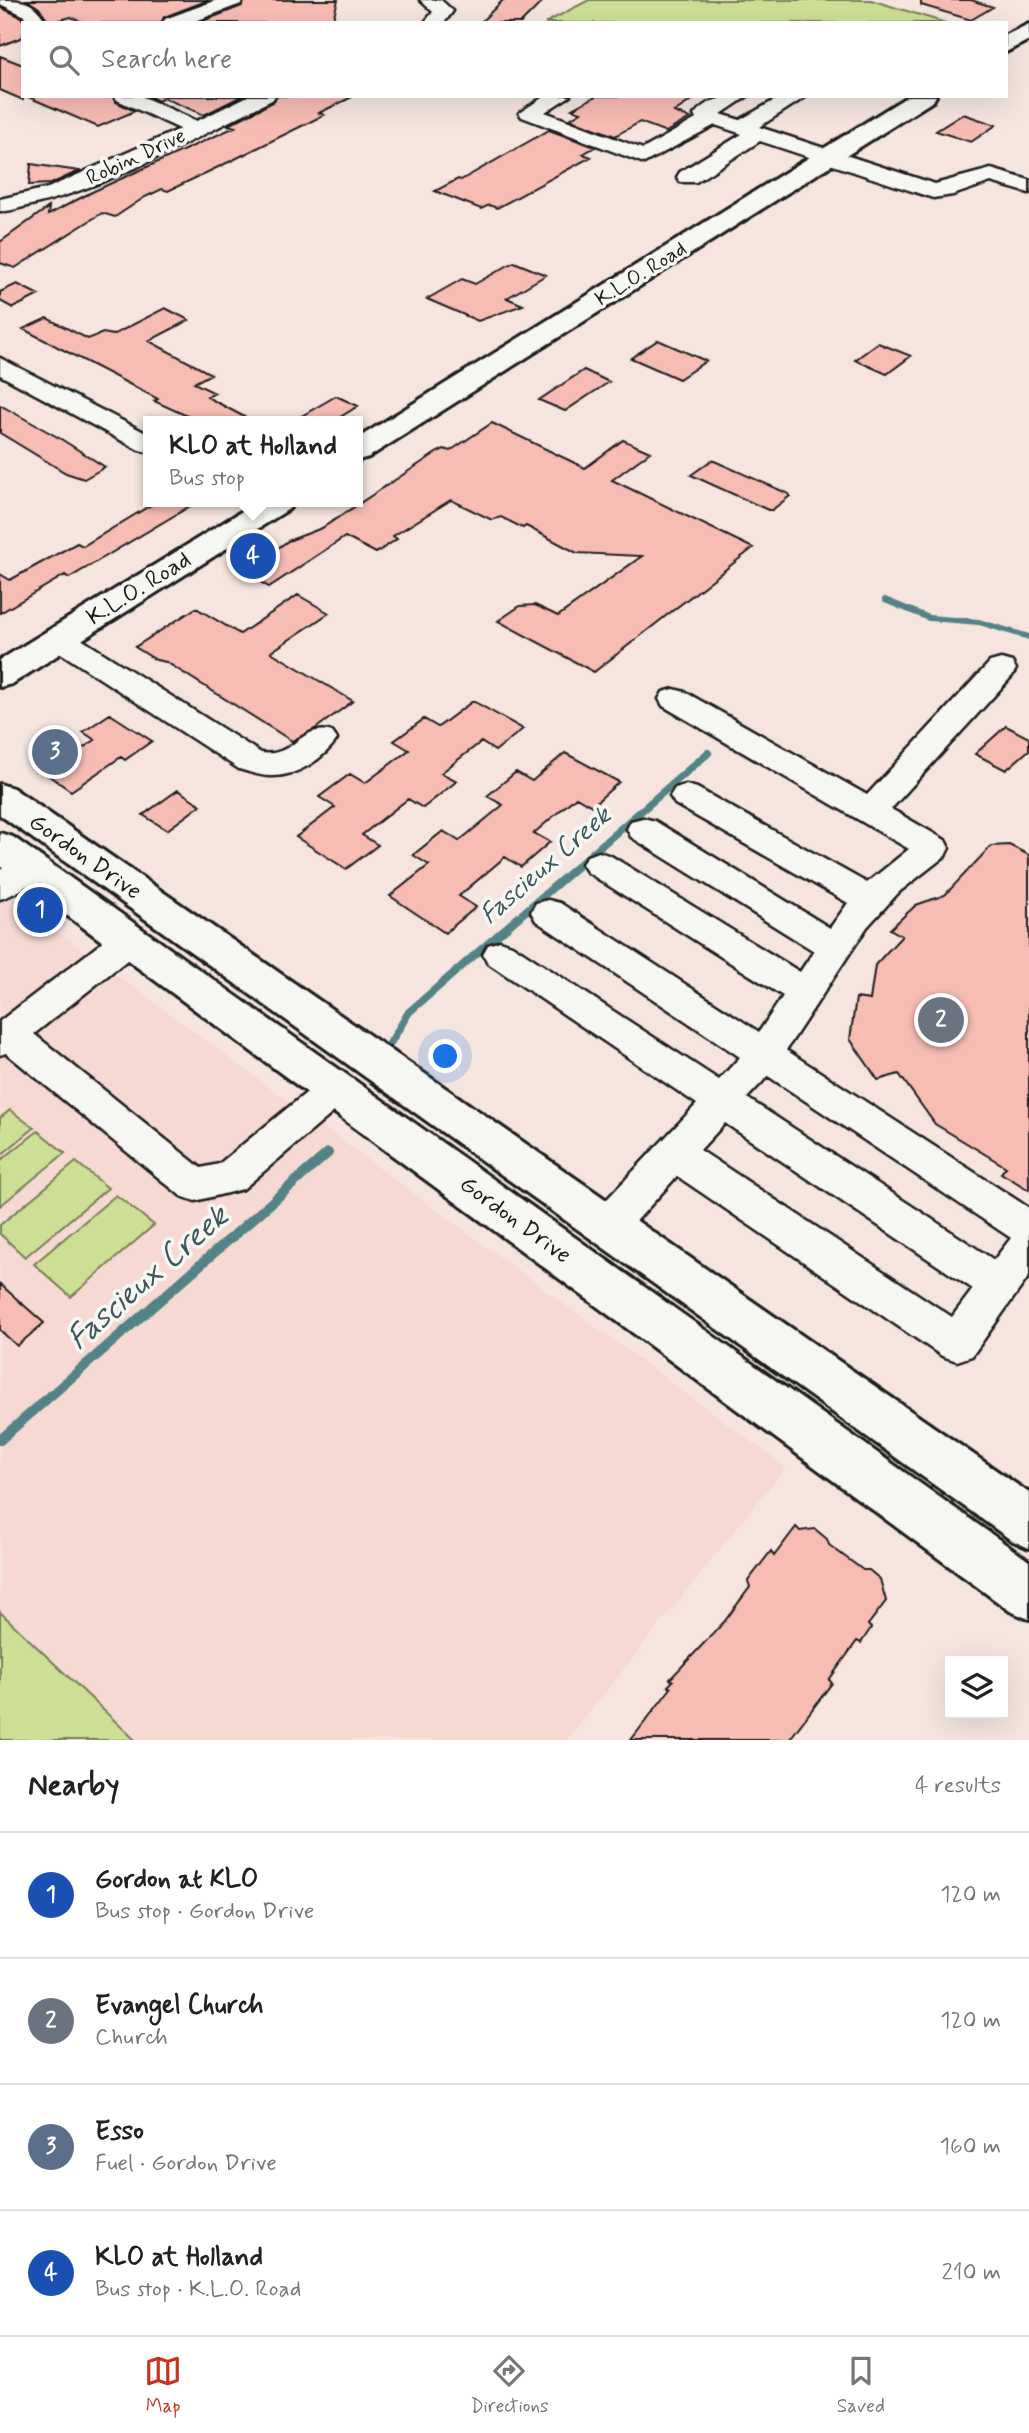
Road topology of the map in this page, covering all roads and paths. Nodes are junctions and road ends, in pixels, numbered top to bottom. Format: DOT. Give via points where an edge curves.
graph roads {
  1 [pos="7,0"];
  2 [pos="234,0"];
  3 [pos="429,0"];
  4 [pos="1029,13"];
  5 [pos="37,21"];
  6 [pos="177,21"];
  7 [pos="435,21"];
  8 [pos="1008,26"];
  9 [pos="1029,31"];
  10 [pos="1008,44"];
  11 [pos="128,98"];
  12 [pos="261,98"];
  13 [pos="556,98"];
  14 [pos="734,98"];
  15 [pos="794,98"];
  16 [pos="892,98"];
  17 [pos="921,98"];
  18 [pos="713,118"];
  19 [pos="198,129"];
  20 [pos="750,131"];
  21 [pos="817,154"];
  22 [pos="688,177"];
  23 [pos="1029,187"];
  24 [pos="1,208"];
  25 [pos="0,365"];
  26 [pos="363,423"];
  27 [pos="143,441"];
  28 [pos="363,449"];
  29 [pos="227,507"];
  30 [pos="263,507"];
  31 [pos="60,639"];
  32 [pos="0,646"];
  33 [pos="1001,669"];
  34 [pos="0,676"];
  35 [pos="674,699"];
  36 [pos="321,739"];
  37 [pos="686,796"];
  38 [pos="0,797"];
  39 [pos="872,810"];
  40 [pos="643,829"];
  41 [pos="599,864"];
  42 [pos="9,867"];
  43 [pos="872,901"];
  44 [pos="548,912"];
  45 [pos="129,940"];
  46 [pos="835,948"];
  47 [pos="500,954"];
  48 [pos="806,993"];
  49 [pos="4,1038"];
  50 [pos="764,1053"];
  51 [pos="335,1090"];
  52 [pos="721,1102"];
  53 [pos="674,1153"];
  54 [pos="607,1226"];
  55 [pos="1029,1228"];
  56 [pos="1029,1244"];
  57 [pos="999,1285"];
  58 [pos="1029,1523"];
  59 [pos="1029,1592"];
  1 -- 5 [label="street" via="30,11"];
  2 -- 6 [label="street"];
  3 -- 7 [label="street" via="444,11"];
  4 -- 8 [label="main road"];
  9 -- 10 [label="main road"];
  11 -- 19 [label="street"];
  12 -- 19 [label="street, Robin Drive"];
  13 -- 18 [label="street" via="529,113 645,157"];
  14 -- 18 [label="street" via="704,115"];
  15 -- 20 [label="street"];
  16 -- 21 [label="main road, K.L.O. Road"];
  17 -- 21 [label="main road, K.L.O. Road"];
  18 -- 20 [label="street"];
  19 -- 24 [label="street, Robin Drive" via="55,193"];
  20 -- 21 [label="street"];
  20 -- 22 [label="street"];
  21 -- 23 [label="street" via="933,191 991,175"];
  21 -- 26 [label="main road, K.L.O. Road"];
  21 -- 28 [label="main road, K.L.O. Road"];
  25 -- 27 [label="street"];
  29 -- 32 [label="main road, K.L.O. Road"];
  30 -- 31 [label="main road, K.L.O. Road"];
  31 -- 34 [label="main road, K.L.O. Road"];
  31 -- 36 [label="street" via="267,768 301,756"];
  33 -- 39 [label="street"];
  35 -- 39 [label="street"];
  37 -- 43 [label="street"];
  38 -- 54 [label="main road, Gordon Drive"];
  39 -- 43 [label="street" via="933,848 887,883"];
  40 -- 46 [label="street"];
  41 -- 48 [label="street"];
  42 -- 45 [label="main road, Gordon Drive"];
  43 -- 46 [label="street"];
  44 -- 50 [label="street"];
  45 -- 49 [label="street"];
  45 -- 51 [label="main road, Gordon Drive"];
  46 -- 48 [label="street"];
  47 -- 52 [label="street"];
  48 -- 50 [label="street"];
  49 -- 51 [label="street" via="195,1185 229,1178"];
  50 -- 52 [label="street"];
  50 -- 55 [label="street"];
  51 -- 59 [label="main road, Gordon Drive"];
  52 -- 53 [label="street"];
  52 -- 57 [label="street"];
  53 -- 54 [label="street"];
  53 -- 57 [label="street" via="957,1343"];
  54 -- 58 [label="main road, Gordon Drive"];
  56 -- 57 [label="street"];
}
